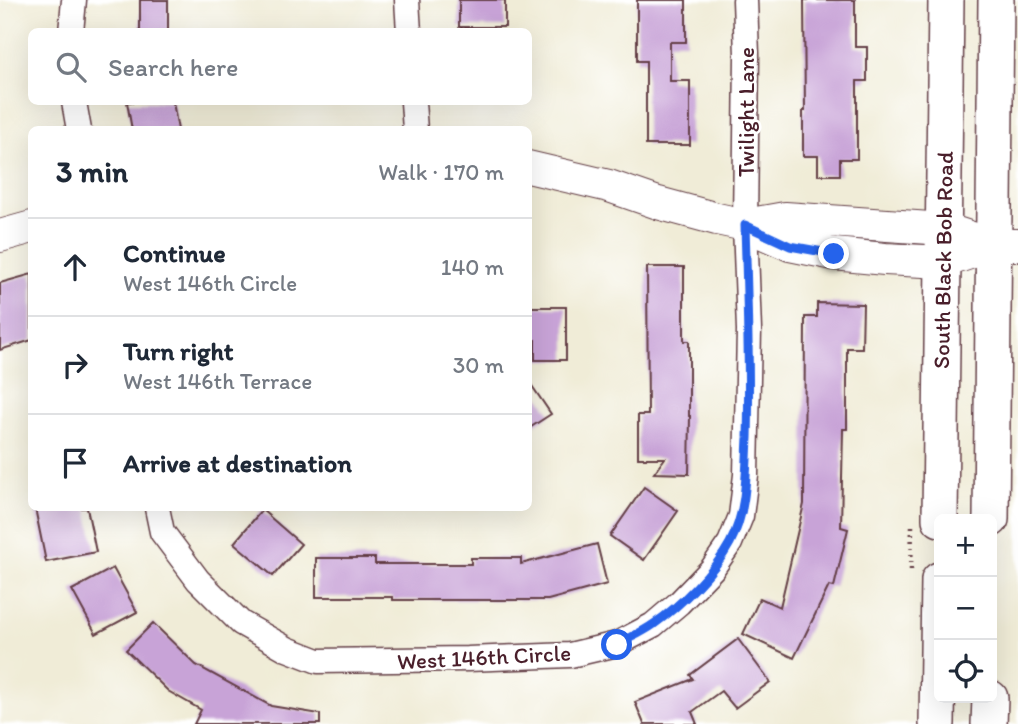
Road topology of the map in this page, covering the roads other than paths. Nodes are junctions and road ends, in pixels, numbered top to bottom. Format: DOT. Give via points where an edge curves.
graph roads {
  1 [pos="74,0"];
  2 [pos="407,0"];
  3 [pos="745,0"];
  4 [pos="946,0"];
  5 [pos="996,0"];
  6 [pos="71,28"];
  7 [pos="409,28"];
  8 [pos="75,105"];
  9 [pos="413,105"];
  10 [pos="78,126"];
  11 [pos="415,126"];
  12 [pos="532,168"];
  13 [pos="745,225"];
  14 [pos="28,228"];
  15 [pos="0,236"];
  16 [pos="944,245"];
  17 [pos="1006,245"];
  18 [pos="158,511"];
  19 [pos="940,514"];
  20 [pos="991,514"];
  21 [pos="938,640"];
  22 [pos="990,703"];
  23 [pos="937,724"];
  24 [pos="989,724"];
  1 -- 6 [label="street"];
  2 -- 7 [label="street"];
  3 -- 13 [label="street, Twilight Lane"];
  4 -- 16 [label="main road, South Black Bob Road"];
  5 -- 17 [label="main road"];
  8 -- 10 [label="street"];
  9 -- 11 [label="street"];
  12 -- 13 [label="street"];
  13 -- 16 [label="street" via="785,218"];
  13 -- 18 [label="street, West 146th Circle" via="748,419 741,516 712,569 653,625 617,645 570,655 318,661 241,623 198,580 162,532"];
  14 -- 15 [label="street"];
  16 -- 17 [label="street"];
  16 -- 19 [label="main road, South Black Bob Road"];
  17 -- 20 [label="main road"];
  21 -- 23 [label="main road"];
  22 -- 24 [label="main road"];
}
